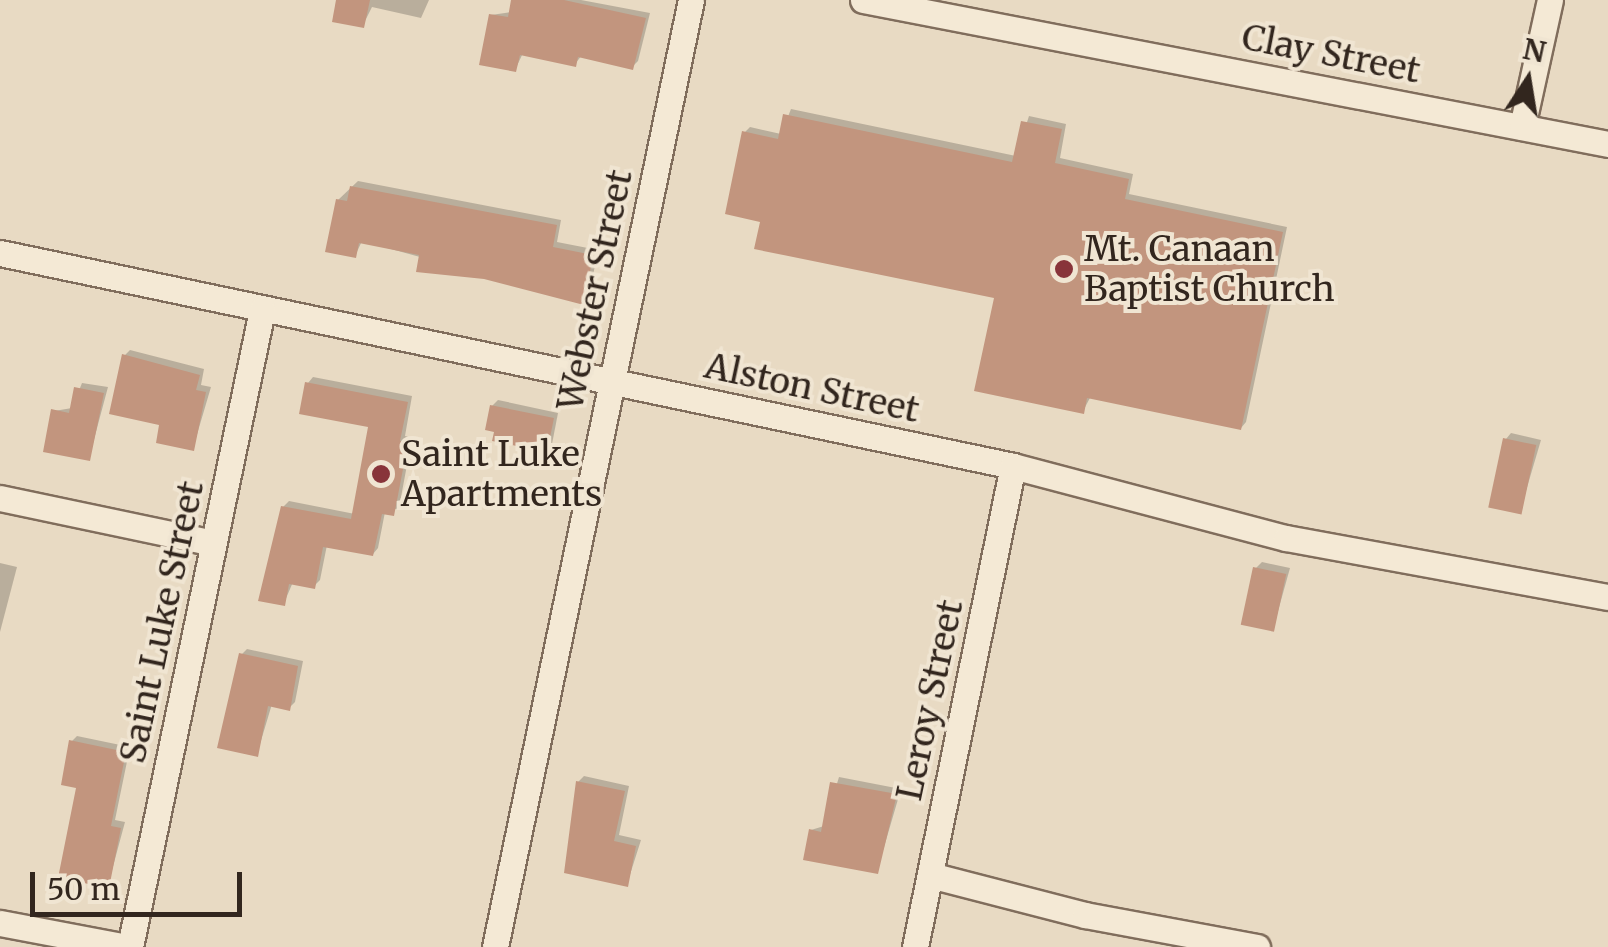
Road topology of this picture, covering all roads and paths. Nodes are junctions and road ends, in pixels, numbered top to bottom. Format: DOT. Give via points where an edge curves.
graph roads {
  1 [pos="691,0"];
  2 [pos="863,0"];
  3 [pos="1550,0"];
  4 [pos="1522,127"];
  5 [pos="1608,144"];
  6 [pos="0,253"];
  7 [pos="262,310"];
  8 [pos="611,381"];
  9 [pos="1013,466"];
  10 [pos="0,498"];
  11 [pos="214,543"];
  12 [pos="1608,598"];
  13 [pos="930,875"];
  14 [pos="0,923"];
  15 [pos="129,947"];
  16 [pos="495,947"];
  17 [pos="915,947"];
  18 [pos="1257,947"];
  1 -- 8 [label="street, Webster Street"];
  2 -- 4 [label="street, Clay Street"];
  3 -- 4 [label="street"];
  4 -- 5 [label="street, Clay Street"];
  6 -- 7 [label="street, Alston Street"];
  7 -- 8 [label="street, Alston Street"];
  7 -- 11 [label="street, Saint Luke Street"];
  8 -- 9 [label="street, Alston Street"];
  8 -- 16 [label="street, Webster Street"];
  9 -- 12 [label="street, Alston Street" via="1286,538"];
  9 -- 13 [label="street, Leroy Street"];
  10 -- 11 [label="street"];
  11 -- 15 [label="street, Saint Luke Street"];
  13 -- 17 [label="street, Leroy Street"];
  13 -- 18 [label="street" via="1085,915"];
  14 -- 15 [label="street"];
}
